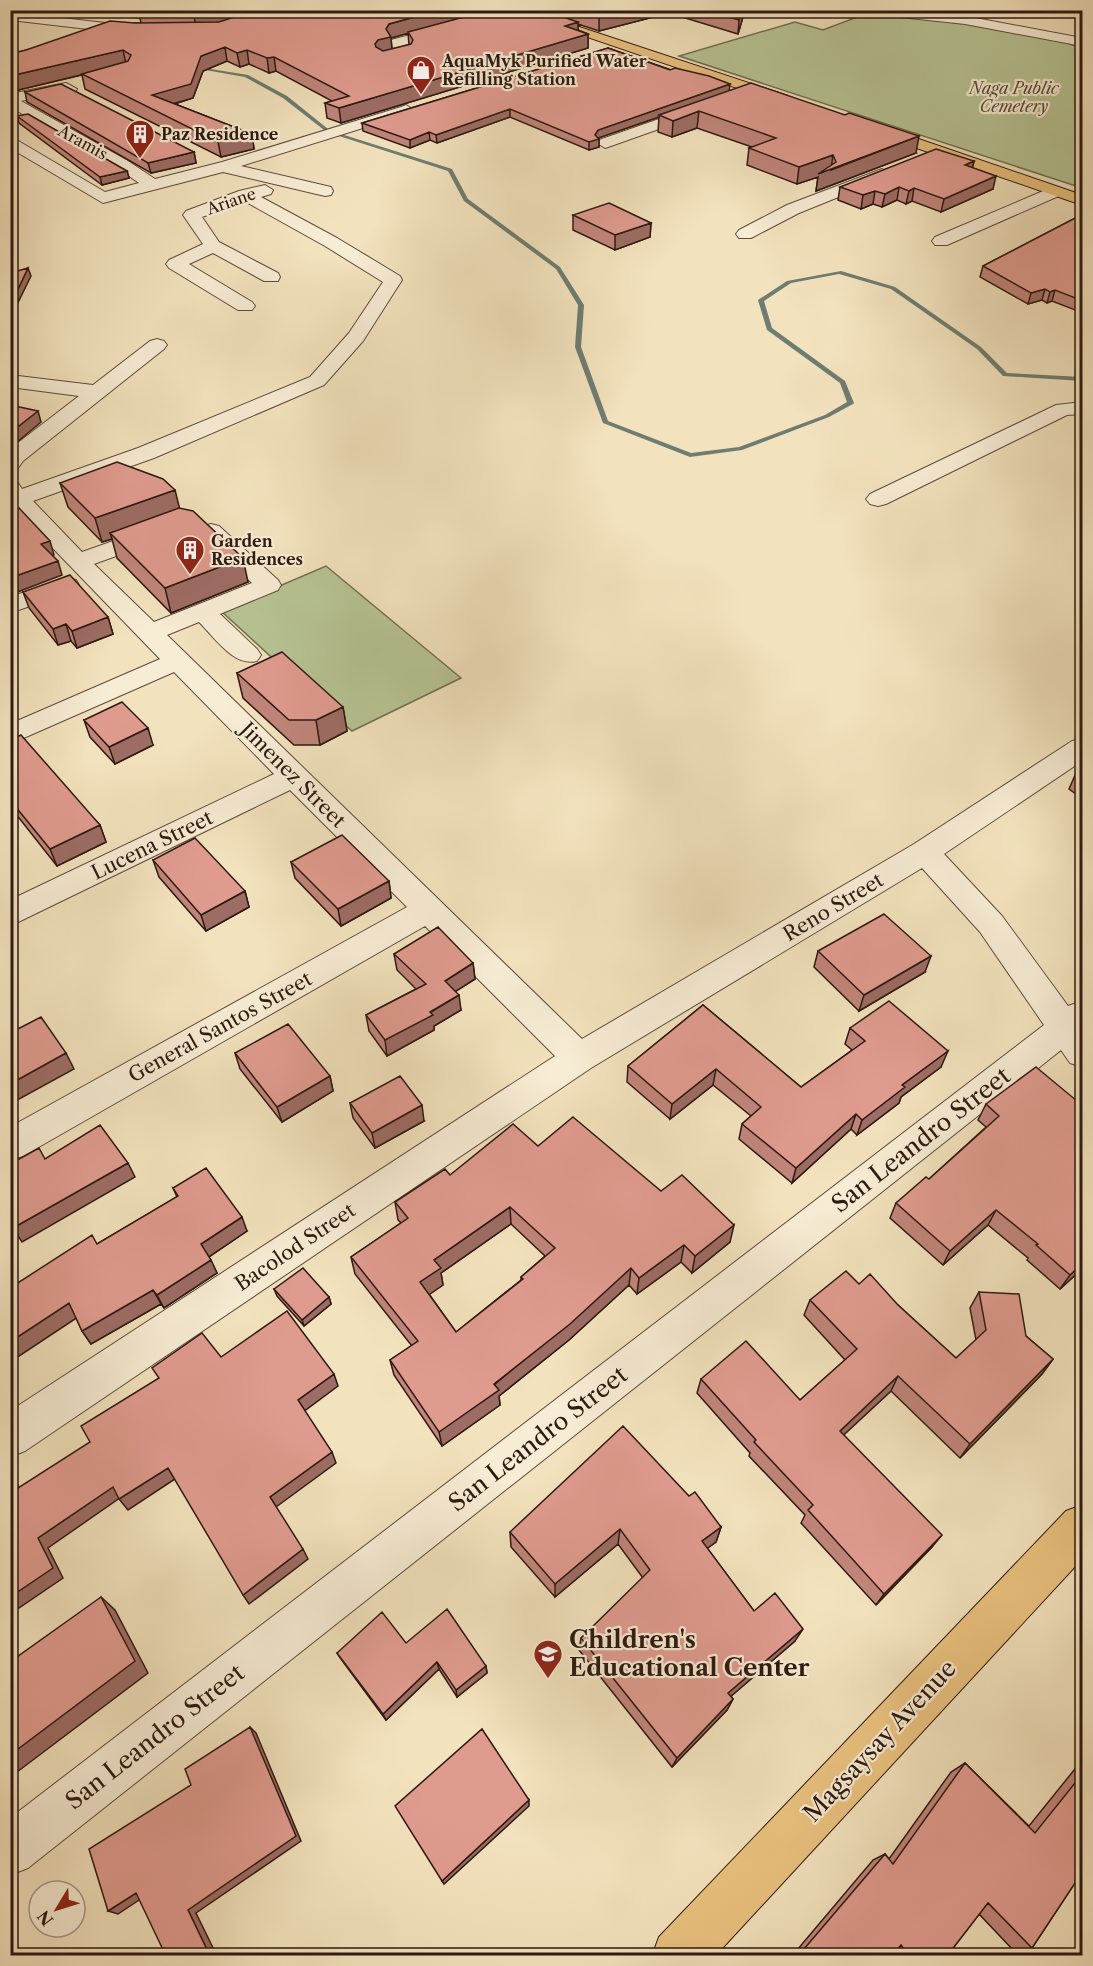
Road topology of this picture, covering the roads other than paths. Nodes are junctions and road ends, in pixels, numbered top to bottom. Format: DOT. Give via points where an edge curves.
graph roads {
  1 [pos="565,10"];
  2 [pos="509,12"];
  3 [pos="114,13"];
  4 [pos="900,13"];
  5 [pos="10,16"];
  6 [pos="537,18"];
  7 [pos="89,26"];
  8 [pos="396,29"];
  9 [pos="156,31"];
  10 [pos="70,35"];
  11 [pos="1083,42"];
  12 [pos="618,45"];
  13 [pos="591,54"];
  14 [pos="385,59"];
  15 [pos="86,81"];
  16 [pos="66,87"];
  17 [pos="754,90"];
  18 [pos="87,98"];
  19 [pos="733,98"];
  20 [pos="10,100"];
  21 [pos="424,104"];
  22 [pos="799,104"];
  23 [pos="711,105"];
  24 [pos="865,126"];
  25 [pos="10,141"];
  26 [pos="605,143"];
  27 [pos="940,151"];
  28 [pos="201,156"];
  29 [pos="919,159"];
  30 [pos="222,167"];
  31 [pos="898,167"];
  32 [pos="287,183"];
  33 [pos="154,186"];
  34 [pos="325,191"];
  35 [pos="1055,191"];
  36 [pos="245,195"];
  37 [pos="1083,200"];
  38 [pos="745,234"];
  39 [pos="941,241"];
  40 [pos="213,246"];
  41 [pos="271,277"];
  42 [pos="245,306"];
  43 [pos="157,345"];
  44 [pos="10,381"];
  45 [pos="99,392"];
  46 [pos="1083,408"];
  47 [pos="12,458"];
  48 [pos="13,496"];
  49 [pos="878,499"];
  50 [pos="84,569"];
  51 [pos="10,606"];
  52 [pos="203,612"];
  53 [pos="150,633"];
  54 [pos="248,656"];
  55 [pos="177,661"];
  56 [pos="10,735"];
  57 [pos="1083,748"];
  58 [pos="294,776"];
  59 [pos="925,852"];
  60 [pos="429,909"];
  61 [pos="10,914"];
  62 [pos="1077,1031"];
  63 [pos="579,1058"];
  64 [pos="10,1145"];
  65 [pos="10,1436"];
  66 [pos="1083,1527"];
  67 [pos="10,1850"];
  68 [pos="678,1956"];
  1 -- 6 [label="street"];
  2 -- 6 [label="main road"];
  3 -- 7 [label="street"];
  4 -- 11 [label="street" via="965,20"];
  5 -- 7 [label="street"];
  6 -- 12 [label="main road"];
  7 -- 9 [label="street"];
  7 -- 10 [label="street"];
  8 -- 14 [label="street" via="456,20 396,43 405,54"];
  12 -- 13 [label="street"];
  12 -- 17 [label="main road"];
  15 -- 16 [label="street"];
  16 -- 18 [label="street"];
  16 -- 20 [label="street"];
  17 -- 19 [label="street"];
  17 -- 22 [label="main road"];
  20 -- 33 [label="street, Aramis"];
  21 -- 30 [label="street"];
  23 -- 26 [label="street"];
  24 -- 27 [label="main road"];
  25 -- 33 [label="street" via="103,198"];
  27 -- 29 [label="street"];
  27 -- 35 [label="main road"];
  28 -- 30 [label="street"];
  30 -- 32 [label="street"];
  30 -- 33 [label="street"];
  31 -- 38 [label="street" via="793,209"];
  32 -- 34 [label="street"];
  32 -- 36 [label="street, Ariane"];
  35 -- 37 [label="main road"];
  35 -- 39 [label="street"];
  36 -- 40 [label="street, Ariane" via="192,215"];
  36 -- 48 [label="street" via="393,280 356,337 317,381 146,453"];
  40 -- 41 [label="street"];
  40 -- 42 [label="street, Ariane" via="175,264"];
  43 -- 45 [label="street"];
  44 -- 45 [label="street"];
  45 -- 47 [label="street"];
  46 -- 49 [label="street" via="1063,409"];
  48 -- 50 [label="street, Jimenez Street"];
  50 -- 51 [label="street"];
  50 -- 52 [label="street" via="189,524 207,527 269,585"];
  50 -- 53 [label="street, Jimenez Street"];
  52 -- 53 [label="street"];
  52 -- 54 [label="street"];
  53 -- 55 [label="street, Jimenez Street"];
  55 -- 56 [label="street"];
  55 -- 58 [label="street, Jimenez Street"];
  57 -- 59 [label="street, Reno Street"];
  58 -- 60 [label="street, Jimenez Street"];
  58 -- 61 [label="street, Lucena Street"];
  59 -- 62 [label="street" via="991,924"];
  59 -- 63 [label="street, Reno Street"];
  60 -- 63 [label="street, Jimenez Street"];
  60 -- 64 [label="street, General Santos Street"];
  62 -- 67 [label="street, San Leandro Street"];
  63 -- 65 [label="street, Bacolod Street"];
  66 -- 68 [label="main road, Magsaysay Avenue"];
}
